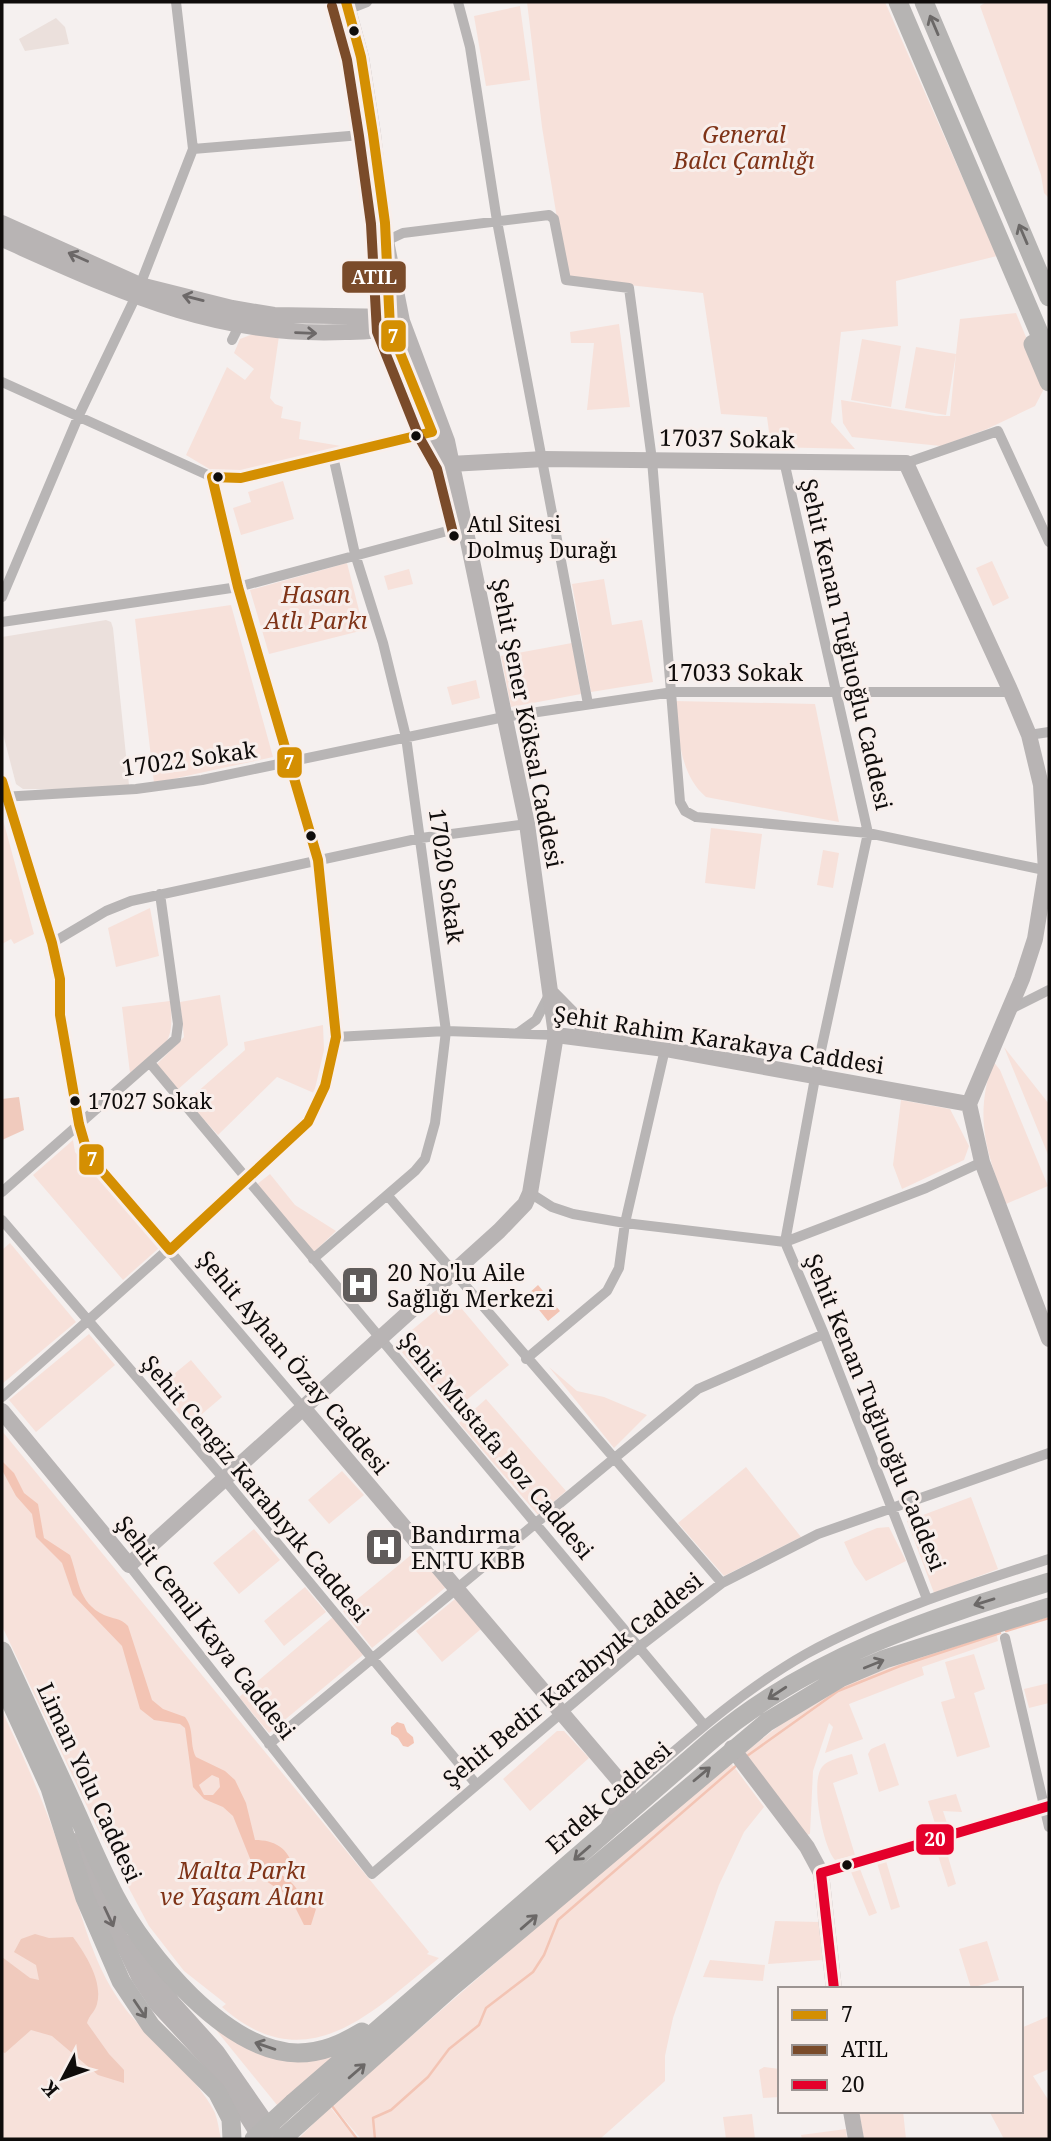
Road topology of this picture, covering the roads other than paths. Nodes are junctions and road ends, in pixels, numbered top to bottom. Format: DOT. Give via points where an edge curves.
graph roads {
  1 [pos="176,2"];
  2 [pos="367,2"];
  3 [pos="458,2"];
  4 [pos="898,2"];
  5 [pos="924,2"];
  6 [pos="348,5"];
  7 [pos="942,104"];
  8 [pos="373,134"];
  9 [pos="192,149"];
  10 [pos="497,221"];
  11 [pos="2,223"];
  12 [pos="385,223"];
  13 [pos="402,233"];
  14 [pos="2,239"];
  15 [pos="386,241"];
  16 [pos="1001,243"];
  17 [pos="137,291"];
  18 [pos="1049,297"];
  19 [pos="1049,308"];
  20 [pos="247,311"];
  21 [pos="393,321"];
  22 [pos="235,333"];
  23 [pos="1040,334"];
  24 [pos="1049,355"];
  25 [pos="2,382"];
  26 [pos="1049,382"];
  27 [pos="79,415"];
  28 [pos="432,432"];
  29 [pos="333,456"];
  30 [pos="544,458"];
  31 [pos="652,460"];
  32 [pos="784,461"];
  33 [pos="906,463"];
  34 [pos="450,464"];
  35 [pos="212,477"];
  36 [pos="466,526"];
  37 [pos="1049,542"];
  38 [pos="355,554"];
  39 [pos="238,587"];
  40 [pos="2,597"];
  41 [pos="2,622"];
  42 [pos="673,692"];
  43 [pos="1011,692"];
  44 [pos="838,693"];
  45 [pos="588,705"];
  46 [pos="504,717"];
  47 [pos="1049,732"];
  48 [pos="1029,736"];
  49 [pos="406,737"];
  50 [pos="289,764"];
  51 [pos="2,781"];
  52 [pos="4,797"];
  53 [pos="527,824"];
  54 [pos="868,833"];
  55 [pos="421,838"];
  56 [pos="318,860"];
  57 [pos="1047,871"];
  58 [pos="160,894"];
  59 [pos="52,943"];
  60 [pos="1049,990"];
  61 [pos="550,992"];
  62 [pos="1007,1011"];
  63 [pos="446,1031"];
  64 [pos="517,1033"];
  65 [pos="556,1035"];
  66 [pos="336,1037"];
  67 [pos="597,1040"];
  68 [pos="665,1049"];
  69 [pos="150,1063"];
  70 [pos="815,1078"];
  71 [pos="969,1104"];
  72 [pos="79,1124"];
  73 [pos="982,1162"];
  74 [pos="245,1180"];
  75 [pos="2,1192"];
  76 [pos="530,1193"];
  77 [pos="388,1196"];
  78 [pos="2,1220"];
  79 [pos="625,1223"];
  80 [pos="785,1242"];
  81 [pos="170,1250"];
  82 [pos="313,1259"];
  83 [pos="454,1273"];
  84 [pos="88,1322"];
  85 [pos="824,1334"];
  86 [pos="1049,1339"];
  87 [pos="381,1341"];
  88 [pos="526,1359"];
  89 [pos="2,1397"];
  90 [pos="304,1409"];
  91 [pos="2,1411"];
  92 [pos="1049,1453"];
  93 [pos="612,1460"];
  94 [pos="225,1480"];
  95 [pos="891,1507"];
  96 [pos="535,1522"];
  97 [pos="1049,1559"];
  98 [pos="129,1566"];
  99 [pos="1049,1582"];
  100 [pos="722,1583"];
  101 [pos="455,1589"];
  102 [pos="927,1599"];
  103 [pos="1049,1607"];
  104 [pos="1005,1638"];
  105 [pos="639,1647"];
  106 [pos="2,1651"];
  107 [pos="371,1657"];
  108 [pos="2,1683"];
  109 [pos="560,1713"];
  110 [pos="704,1726"];
  111 [pos="269,1744"];
  112 [pos="732,1748"];
  113 [pos="476,1784"];
  114 [pos="50,1788"];
  115 [pos="628,1791"];
  116 [pos="1047,1807"];
  117 [pos="1049,1827"];
  118 [pos="605,1833"];
  119 [pos="821,1873"];
  120 [pos="372,1874"];
  121 [pos="116,1898"];
  122 [pos="834,1987"];
  123 [pos="397,2012"];
  124 [pos="300,2110"];
  125 [pos="851,2113"];
  126 [pos="232,2139"];
  127 [pos="254,2139"];
  128 [pos="261,2139"];
  129 [pos="280,2139"];
  130 [pos="856,2139"];
  1 -- 9 [label="street"];
  2 -- 6 [label="street"];
  3 -- 10 [label="street" via="470,47"];
  4 -- 7 [label="highway"];
  18 -- 5 [label="highway, one-way"];
  6 -- 8 [label="main road"];
  7 -- 16 [label="highway"];
  7 -- 19 [label="highway" via="965,141 1036,301"];
  8 -- 9 [label="street"];
  8 -- 12 [label="main road"];
  9 -- 17 [label="street"];
  10 -- 13 [label="street"];
  10 -- 30 [label="street"];
  10 -- 31 [label="street" via="551,216 566,280 629,288"];
  17 -- 11 [label="main road, one-way"];
  12 -- 13 [label="street"];
  12 -- 15 [label="main road"];
  13 -- 15 [label="street"];
  14 -- 17 [label="main road"];
  15 -- 21 [label="main road"];
  16 -- 23 [label="highway"];
  16 -- 26 [label="highway" via="1008,279"];
  20 -- 17 [label="main road, one-way"];
  17 -- 22 [label="main road"];
  17 -- 27 [label="street"];
  19 -- 23 [label="highway" via="1038,314"];
  20 -- 21 [label="main road"];
  20 -- 22 [label="street"];
  22 -- 21 [label="main road, one-way" via="318,333"];
  21 -- 28 [label="main road, Şehit Şener Köksal Caddesi"];
  21 -- 34 [label="main road, Şehit Şener Köksal Caddesi" via="443,429"];
  23 -- 24 [label="highway"];
  25 -- 27 [label="street"];
  27 -- 35 [label="street"];
  27 -- 40 [label="street"];
  28 -- 29 [label="street"];
  28 -- 34 [label="main road, Şehit Şener Köksal Caddesi"];
  29 -- 35 [label="street" via="241,478"];
  29 -- 38 [label="street, 17020 Sokak"];
  30 -- 31 [label="main road, 17037 Sokak"];
  30 -- 34 [label="main road, 17037 Sokak"];
  30 -- 45 [label="street"];
  31 -- 32 [label="main road, 17037 Sokak"];
  31 -- 42 [label="street"];
  32 -- 33 [label="main road, 17037 Sokak"];
  32 -- 44 [label="street, Şehit Kenan Tuğluoğlu Caddesi"];
  33 -- 37 [label="street, 17037 Sokak" via="998,431"];
  33 -- 43 [label="main road"];
  34 -- 36 [label="main road, Şehit Şener Köksal Caddesi"];
  35 -- 39 [label="street"];
  36 -- 38 [label="street"];
  36 -- 46 [label="main road, Şehit Şener Köksal Caddesi"];
  38 -- 39 [label="street"];
  38 -- 49 [label="street, 17020 Sokak"];
  39 -- 41 [label="street"];
  39 -- 50 [label="street"];
  42 -- 44 [label="street, 17033 Sokak"];
  42 -- 45 [label="street, 17033 Sokak"];
  42 -- 54 [label="street" via="680,802 685,811 696,817"];
  43 -- 44 [label="street, 17033 Sokak"];
  43 -- 48 [label="main road"];
  44 -- 54 [label="street, Şehit Kenan Tuğluoğlu Caddesi"];
  45 -- 46 [label="street, 17033 Sokak"];
  46 -- 49 [label="street, 17022 Sokak"];
  46 -- 53 [label="main road, Şehit Şener Köksal Caddesi"];
  47 -- 48 [label="street"];
  48 -- 57 [label="main road" via="1041,785"];
  49 -- 50 [label="street, 17022 Sokak"];
  49 -- 55 [label="street, 17020 Sokak"];
  50 -- 52 [label="street, 17022 Sokak" via="136,789"];
  50 -- 56 [label="street"];
  51 -- 52 [label="street, Şehit Ayhan Özay Caddesi"];
  52 -- 59 [label="street, Şehit Ayhan Özay Caddesi"];
  53 -- 55 [label="street"];
  53 -- 61 [label="main road, Şehit Şener Köksal Caddesi"];
  54 -- 57 [label="street"];
  54 -- 70 [label="street, Şehit Kenan Tuğluoğlu Caddesi"];
  55 -- 56 [label="street"];
  55 -- 63 [label="street, 17020 Sokak"];
  56 -- 58 [label="street"];
  56 -- 66 [label="street"];
  57 -- 62 [label="main road" via="1035,939"];
  58 -- 59 [label="street" via="106,911"];
  58 -- 69 [label="street" via="178,1029 172,1044"];
  59 -- 72 [label="street, Şehit Ayhan Özay Caddesi"];
  60 -- 62 [label="street"];
  61 -- 64 [label="street" via="536,1020"];
  61 -- 65 [label="main road, Şehit Şener Köksal Caddesi"];
  61 -- 67 [label="main road"];
  62 -- 71 [label="main road"];
  63 -- 64 [label="street, Şehit Rahim Karakaya Caddesi"];
  63 -- 66 [label="street, Şehit Rahim Karakaya Caddesi"];
  63 -- 77 [label="street, 17020 Sokak" via="431,1144 415,1171"];
  64 -- 65 [label="street, Şehit Rahim Karakaya Caddesi"];
  65 -- 67 [label="main road, Şehit Rahim Karakaya Caddesi"];
  65 -- 76 [label="main road, Şehit Şener Köksal Caddesi"];
  66 -- 74 [label="street" via="326,1086 308,1122"];
  67 -- 68 [label="main road, Şehit Rahim Karakaya Caddesi"];
  68 -- 70 [label="main road, Şehit Rahim Karakaya Caddesi"];
  68 -- 79 [label="street"];
  69 -- 72 [label="street"];
  69 -- 74 [label="street, Şehit Mustafa Boz Caddesi"];
  70 -- 71 [label="main road, Şehit Rahim Karakaya Caddesi"];
  70 -- 80 [label="street, Şehit Kenan Tuğluoğlu Caddesi"];
  71 -- 73 [label="main road"];
  72 -- 75 [label="street"];
  72 -- 81 [label="street, Şehit Ayhan Özay Caddesi" via="88,1155"];
  73 -- 80 [label="street"];
  73 -- 86 [label="main road"];
  74 -- 81 [label="street"];
  74 -- 82 [label="street, Şehit Mustafa Boz Caddesi"];
  76 -- 79 [label="street" via="552,1207"];
  76 -- 83 [label="main road, Şehit Şener Köksal Caddesi" via="526,1204"];
  77 -- 82 [label="street, 17020 Sokak"];
  77 -- 83 [label="street"];
  78 -- 84 [label="street, Şehit Cengiz Karabıyık Caddesi"];
  79 -- 80 [label="street"];
  79 -- 88 [label="street" via="612,1286"];
  80 -- 85 [label="street, Şehit Kenan Tuğluoğlu Caddesi"];
  81 -- 84 [label="street"];
  81 -- 90 [label="street, Şehit Ayhan Özay Caddesi"];
  82 -- 87 [label="street, Şehit Mustafa Boz Caddesi"];
  83 -- 87 [label="main road, Şehit Şener Köksal Caddesi"];
  83 -- 88 [label="street"];
  84 -- 89 [label="street"];
  84 -- 94 [label="street, Şehit Cengiz Karabıyık Caddesi"];
  85 -- 93 [label="street" via="698,1389"];
  85 -- 95 [label="street, Şehit Kenan Tuğluoğlu Caddesi"];
  87 -- 90 [label="main road, Şehit Şener Köksal Caddesi"];
  87 -- 96 [label="street, Şehit Mustafa Boz Caddesi"];
  88 -- 93 [label="street"];
  90 -- 94 [label="main road, Şehit Şener Köksal Caddesi"];
  90 -- 101 [label="main road, Şehit Ayhan Özay Caddesi"];
  91 -- 98 [label="main road, Şehit Cemil Kaya Caddesi"];
  92 -- 95 [label="street, Şehit Bedir Karabıyık Caddesi"];
  93 -- 96 [label="street"];
  93 -- 100 [label="street"];
  94 -- 98 [label="main road, Şehit Şener Köksal Caddesi"];
  94 -- 107 [label="street, Şehit Cengiz Karabıyık Caddesi"];
  95 -- 100 [label="street, Şehit Bedir Karabıyık Caddesi" via="818,1534"];
  95 -- 102 [label="street, Şehit Kenan Tuğluoğlu Caddesi"];
  96 -- 101 [label="street"];
  96 -- 105 [label="street, Şehit Mustafa Boz Caddesi"];
  97 -- 102 [label="street"];
  98 -- 111 [label="street, Şehit Cemil Kaya Caddesi"];
  99 -- 118 [label="highway, Erdek Caddesi, one-way" via="934,1617 830,1660 727,1727"];
  100 -- 105 [label="street, Şehit Bedir Karabıyık Caddesi"];
  101 -- 107 [label="street"];
  101 -- 109 [label="main road, Şehit Ayhan Özay Caddesi"];
  102 -- 110 [label="street" via="805,1655"];
  112 -- 103 [label="highway, Erdek Caddesi, one-way" via="840,1678 885,1659"];
  104 -- 116 [label="street"];
  105 -- 109 [label="street, Şehit Bedir Karabıyık Caddesi"];
  105 -- 110 [label="street, Şehit Mustafa Boz Caddesi"];
  106 -- 121 [label="highway, Liman Yolu Caddesi"];
  107 -- 111 [label="street"];
  107 -- 113 [label="street, Şehit Cengiz Karabıyık Caddesi"];
  108 -- 114 [label="highway, Liman Yolu Caddesi"];
  109 -- 113 [label="street, Şehit Bedir Karabıyık Caddesi"];
  109 -- 115 [label="main road, Şehit Ayhan Özay Caddesi"];
  110 -- 115 [label="street"];
  111 -- 120 [label="street, Şehit Cemil Kaya Caddesi"];
  112 -- 119 [label="main road" via="807,1847"];
  124 -- 112 [label="highway, Erdek Caddesi, one-way"];
  113 -- 120 [label="street, Şehit Bedir Karabıyık Caddesi"];
  114 -- 126 [label="highway, one-way" via="85,1898 121,1982 151,2026 217,2092 231,2119"];
  114 -- 128 [label="main road, Liman Yolu Caddesi, one-way" via="139,1977 157,2004 219,2071"];
  115 -- 118 [label="main road"];
  116 -- 117 [label="street"];
  116 -- 119 [label="street"];
  118 -- 123 [label="highway, Erdek Caddesi, one-way"];
  119 -- 122 [label="main road"];
  123 -- 121 [label="highway, one-way" via="319,2051 297,2053 253,2042 197,2000 166,1969"];
  121 -- 129 [label="main road, Liman Yolu Caddesi" via="142,1955 172,2003 218,2052"];
  123 -- 124 [label="highway, Erdek Caddesi"];
  124 -- 127 [label="highway, Erdek Caddesi, bridge"];
  124 -- 129 [label="highway, Erdek Caddesi"];
  125 -- 130 [label="main road"];
}
